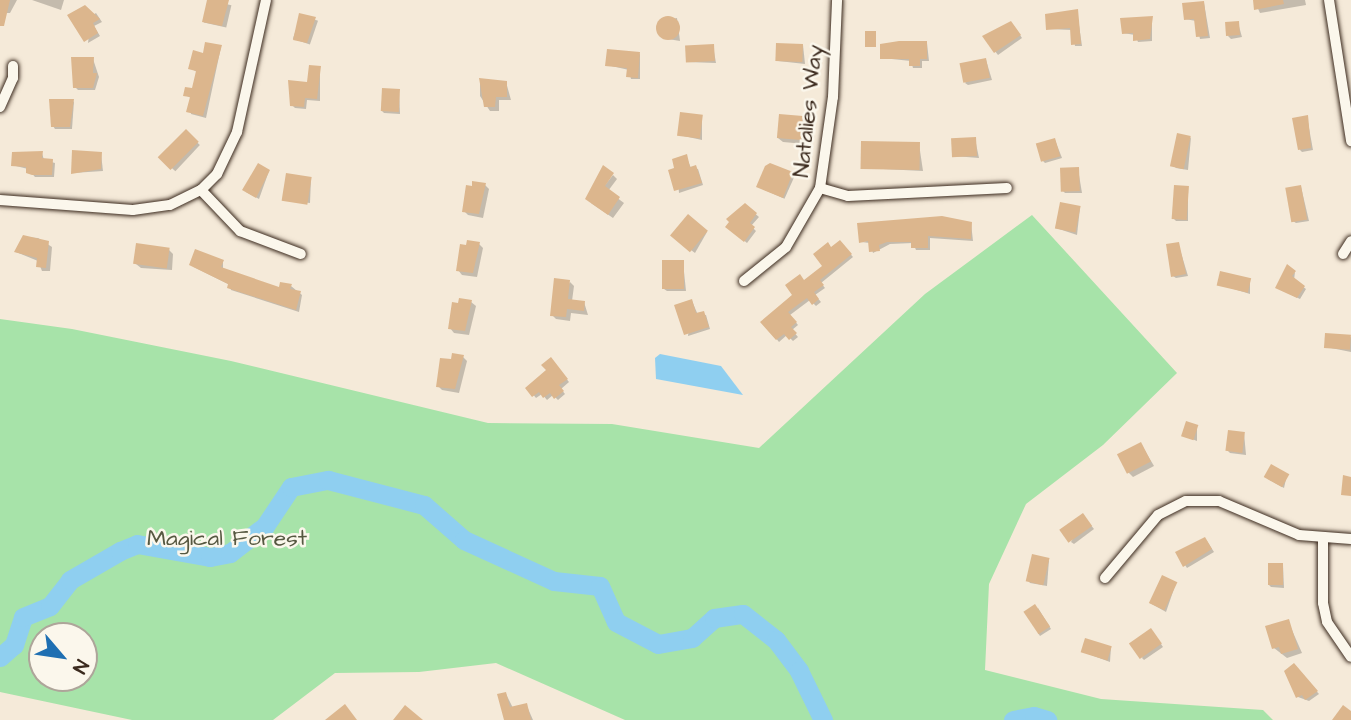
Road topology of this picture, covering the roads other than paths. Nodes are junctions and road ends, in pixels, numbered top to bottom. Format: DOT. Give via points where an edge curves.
graph roads {
  1 [pos="266,0"];
  2 [pos="837,0"];
  3 [pos="1329,0"];
  4 [pos="13,65"];
  5 [pos="0,107"];
  6 [pos="1351,141"];
  7 [pos="820,188"];
  8 [pos="1007,188"];
  9 [pos="201,190"];
  10 [pos="0,200"];
  11 [pos="1351,241"];
  12 [pos="302,254"];
  13 [pos="1343,254"];
  14 [pos="744,281"];
  15 [pos="1323,538"];
  16 [pos="1351,539"];
  17 [pos="1105,578"];
  18 [pos="1351,657"];
  1 -- 9 [label="street" via="237,132 217,174"];
  2 -- 7 [label="street, Natalies Way" via="833,97"];
  3 -- 6 [label="street"];
  4 -- 5 [label="street" via="13,78"];
  7 -- 8 [label="street" via="848,196"];
  7 -- 14 [label="street, Natalies Way" via="786,247"];
  9 -- 10 [label="street" via="170,205 133,210"];
  9 -- 12 [label="street" via="240,231"];
  11 -- 13 [label="street"];
  15 -- 16 [label="street"];
  15 -- 17 [label="street" via="1286,530 1219,501 1186,501 1158,515 1141,531"];
  15 -- 18 [label="street" via="1322,603 1327,622"];
}
